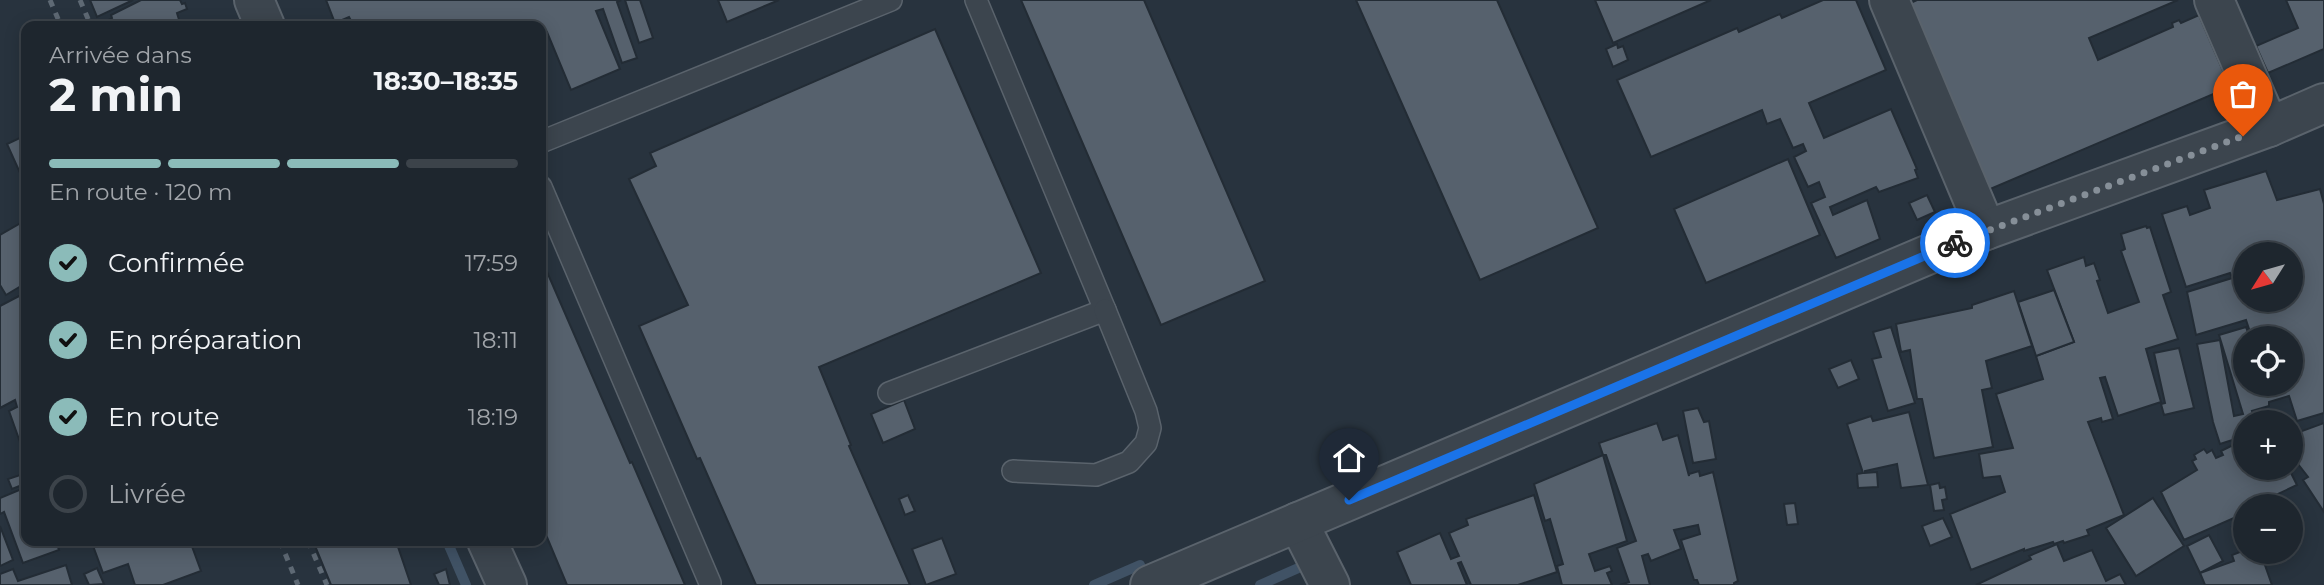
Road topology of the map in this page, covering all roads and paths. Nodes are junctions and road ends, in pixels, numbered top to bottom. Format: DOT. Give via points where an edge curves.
graph roads {
  1 [pos="254,0"];
  2 [pos="891,0"];
  3 [pos="976,0"];
  4 [pos="1889,0"];
  5 [pos="2214,0"];
  6 [pos="263,21"];
  7 [pos="2324,103"];
  8 [pos="2269,127"];
  9 [pos="546,140"];
  10 [pos="546,199"];
  11 [pos="1986,230"];
  12 [pos="1105,310"];
  13 [pos="888,393"];
  14 [pos="1013,471"];
  15 [pos="1298,522"];
  16 [pos="490,546"];
  17 [pos="710,583"];
  18 [pos="507,585"];
  19 [pos="1150,585"];
  20 [pos="1330,585"];
  1 -- 6 [label="street"];
  2 -- 9 [label="lane"];
  3 -- 12 [label="lane"];
  4 -- 11 [label="street"];
  5 -- 8 [label="street"];
  7 -- 8 [label="street"];
  8 -- 11 [label="street"];
  10 -- 17 [label="lane"];
  11 -- 15 [label="street"];
  12 -- 13 [label="lane"];
  12 -- 14 [label="lane" via="1146,411 1150,428 1146,443 1129,462 1096,475"];
  15 -- 19 [label="street"];
  15 -- 20 [label="street"];
  16 -- 18 [label="street"];
}
